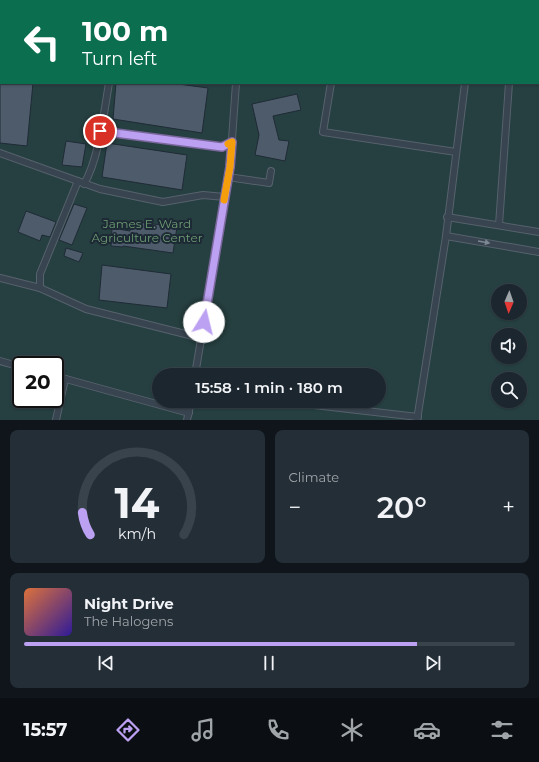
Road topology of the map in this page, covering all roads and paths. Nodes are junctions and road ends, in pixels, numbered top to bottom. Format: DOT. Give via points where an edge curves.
graph roads {
  1 [pos="109,84"];
  2 [pos="236,84"];
  3 [pos="331,84"];
  4 [pos="465,84"];
  5 [pos="509,84"];
  6 [pos="100,131"];
  7 [pos="232,142"];
  8 [pos="456,152"];
  9 [pos="0,153"];
  10 [pos="271,171"];
  11 [pos="228,177"];
  12 [pos="81,182"];
  13 [pos="225,197"];
  14 [pos="448,217"];
  15 [pos="499,225"];
  16 [pos="539,232"];
  17 [pos="446,236"];
  18 [pos="539,252"];
  19 [pos="0,278"];
  20 [pos="40,288"];
  21 [pos="201,338"];
  22 [pos="0,361"];
  23 [pos="12,364"];
  24 [pos="196,368"];
  25 [pos="65,379"];
  26 [pos="190,408"];
  27 [pos="333,408"];
  28 [pos="189,413"];
  29 [pos="417,419"];
  30 [pos="56,420"];
  31 [pos="187,420"];
  1 -- 6 [label="lane"];
  2 -- 7 [label="lane"];
  3 -- 8 [label="lane" via="323,132"];
  4 -- 8 [label="lane"];
  5 -- 15 [label="lane"];
  6 -- 7 [label="lane" via="222,147"];
  6 -- 12 [label="lane" via="89,176"];
  7 -- 11 [label="lane"];
  8 -- 14 [label="lane"];
  9 -- 12 [label="lane"];
  10 -- 11 [label="lane" via="270,183"];
  11 -- 13 [label="lane"];
  12 -- 13 [label="lane" via="100,189 163,202 202,195"];
  12 -- 20 [label="lane" via="40,274"];
  13 -- 21 [label="lane"];
  14 -- 15 [label="lane"];
  14 -- 17 [label="lane"];
  15 -- 16 [label="lane"];
  17 -- 18 [label="lane, one-way"];
  17 -- 29 [label="lane"];
  19 -- 20 [label="lane"];
  20 -- 21 [label="lane" via="86,309"];
  21 -- 24 [label="lane"];
  22 -- 23 [label="lane"];
  25 -- 28 [label="lane"];
  25 -- 30 [label="lane"];
  26 -- 28 [label="lane"];
  27 -- 29 [label="lane"];
  28 -- 31 [label="lane"];
}
